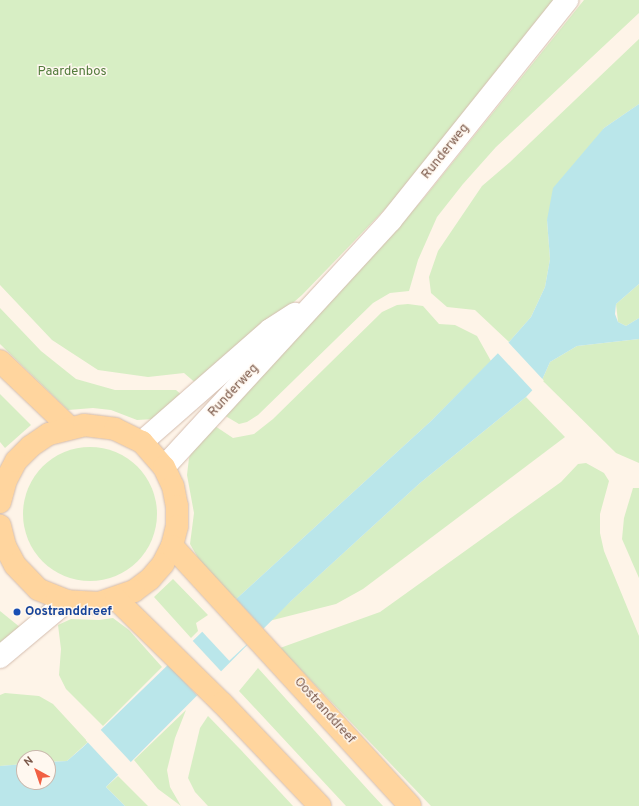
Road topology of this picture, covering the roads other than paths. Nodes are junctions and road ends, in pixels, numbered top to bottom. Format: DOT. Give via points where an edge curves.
graph roads {
  1 [pos="567,0"];
  2 [pos="319,298"];
  3 [pos="0,361"];
  4 [pos="69,427"];
  5 [pos="142,442"];
  6 [pos="164,467"];
  7 [pos="3,476"];
  8 [pos="0,502"];
  9 [pos="0,526"];
  10 [pos="172,546"];
  11 [pos="2,550"];
  12 [pos="116,599"];
  13 [pos="67,601"];
  14 [pos="0,657"];
  15 [pos="320,806"];
  16 [pos="410,806"];
  1 -- 2 [label="street, Runderweg" via="391,220"];
  2 -- 5 [label="street, Runderweg" via="270,330"];
  2 -- 6 [label="street, Runderweg"];
  3 -- 4 [label="main road"];
  4 -- 5 [label="main road" via="100,426 122,432"];
  4 -- 7 [label="main road" via="49,434 31,446"];
  5 -- 6 [label="main road"];
  6 -- 10 [label="main road" via="173,486 178,506"];
  7 -- 8 [label="main road"];
  9 -- 11 [label="main road"];
  10 -- 12 [label="main road" via="163,564 150,579 134,591"];
  10 -- 16 [label="main road, Oostranddreef"];
  11 -- 13 [label="main road" via="29,581 47,594"];
  12 -- 13 [label="main road" via="94,603"];
  12 -- 15 [label="main road" via="222,703"];
  13 -- 14 [label="street"];
}
